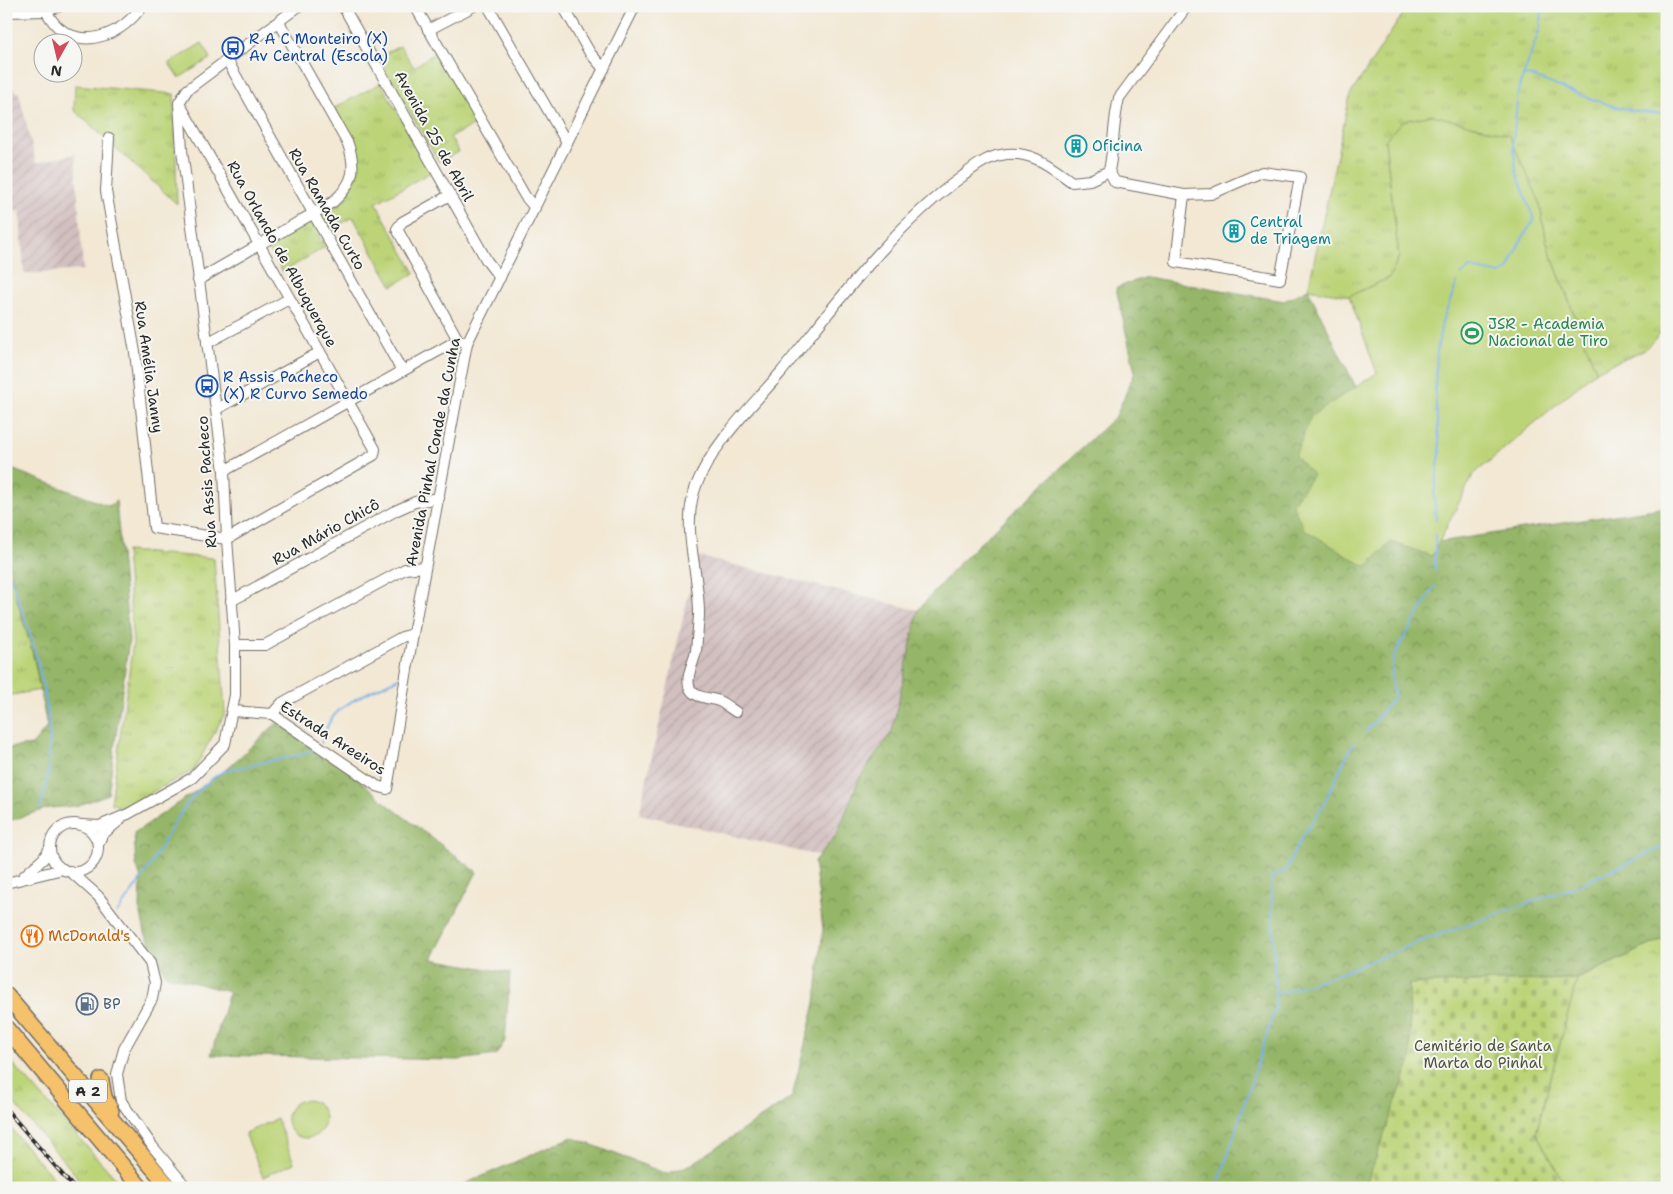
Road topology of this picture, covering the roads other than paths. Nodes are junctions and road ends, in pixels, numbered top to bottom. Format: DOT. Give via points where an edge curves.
graph roads {
  1 [pos="60,6"];
  2 [pos="142,6"];
  3 [pos="299,6"];
  4 [pos="343,6"];
  5 [pos="415,6"];
  6 [pos="474,6"];
  7 [pos="488,6"];
  8 [pos="563,6"];
  9 [pos="635,6"];
  10 [pos="1187,6"];
  11 [pos="46,11"];
  12 [pos="6,12"];
  13 [pos="279,22"];
  14 [pos="428,30"];
  15 [pos="227,60"];
  16 [pos="604,69"];
  17 [pos="179,104"];
  18 [pos="109,138"];
  19 [pos="567,143"];
  20 [pos="1109,171"];
  21 [pos="450,195"];
  22 [pos="1184,195"];
  23 [pos="535,208"];
  24 [pos="313,214"];
  25 [pos="260,243"];
  26 [pos="500,278"];
  27 [pos="198,280"];
  28 [pos="289,299"];
  29 [pos="462,342"];
  30 [pos="207,343"];
  31 [pos="320,352"];
  32 [pos="402,371"];
  33 [pos="349,401"];
  34 [pos="217,409"];
  35 [pos="224,471"];
  36 [pos="439,498"];
  37 [pos="226,539"];
  38 [pos="425,567"];
  39 [pos="231,601"];
  40 [pos="413,634"];
  41 [pos="235,645"];
  42 [pos="233,711"];
  43 [pos="736,712"];
  44 [pos="272,714"];
  45 [pos="387,789"];
  46 [pos="128,814"];
  47 [pos="82,825"];
  48 [pos="98,845"];
  49 [pos="50,848"];
  50 [pos="89,865"];
  51 [pos="66,870"];
  52 [pos="21,878"];
  53 [pos="6,883"];
  54 [pos="98,896"];
  55 [pos="6,995"];
  56 [pos="6,1028"];
  57 [pos="101,1080"];
  58 [pos="130,1141"];
  59 [pos="142,1188"];
  60 [pos="170,1188"];
  61 [pos="187,1188"];
  1 -- 11 [label="street"];
  2 -- 11 [label="street" via="133,19 112,34 82,40 58,27"];
  3 -- 13 [label="street"];
  4 -- 21 [label="street, Avenida 25 de Abril"];
  5 -- 14 [label="street"];
  6 -- 14 [label="street"];
  7 -- 19 [label="street"];
  8 -- 16 [label="street"];
  9 -- 16 [label="street, Avenida Pinhal Conde da Cunha"];
  10 -- 20 [label="street" via="1119,98"];
  11 -- 12 [label="street"];
  13 -- 15 [label="street"];
  13 -- 24 [label="street" via="348,144 353,159 345,191"];
  14 -- 23 [label="street"];
  15 -- 17 [label="street" via="187,90"];
  15 -- 24 [label="street, Rua Ramada Curto"];
  16 -- 19 [label="street, Avenida Pinhal Conde da Cunha"];
  17 -- 25 [label="street, Rua Orlando de Albuquerque"];
  17 -- 27 [label="street, Rua Assis Pacheco"];
  18 -- 37 [label="street, Rua Amélia Janny" via="106,191 135,352 154,528"];
  19 -- 23 [label="street, Avenida Pinhal Conde da Cunha"];
  20 -- 22 [label="street" via="1116,182"];
  20 -- 43 [label="street" via="1090,180 1072,182 1045,162 1021,153 998,155 978,164 932,199 877,255 720,443 696,486 691,516 689,545 698,588 699,616 689,687 696,696 720,702"];
  21 -- 26 [label="street, Avenida 25 de Abril"];
  21 -- 29 [label="street" via="402,222 397,229"];
  22 -- 22 [label="street" via="1176,262 1280,279 1300,177 1262,172 1211,194"];
  23 -- 26 [label="street, Avenida Pinhal Conde da Cunha"];
  24 -- 25 [label="street"];
  24 -- 32 [label="street, Rua Ramada Curto"];
  25 -- 27 [label="street"];
  25 -- 28 [label="street, Rua Orlando de Albuquerque"];
  26 -- 29 [label="street, Avenida Pinhal Conde da Cunha"];
  27 -- 30 [label="street, Rua Assis Pacheco"];
  28 -- 30 [label="street"];
  28 -- 31 [label="street, Rua Orlando de Albuquerque"];
  29 -- 32 [label="street"];
  29 -- 36 [label="street, Avenida Pinhal Conde da Cunha"];
  30 -- 34 [label="street, Rua Assis Pacheco"];
  31 -- 33 [label="street, Rua Orlando de Albuquerque"];
  31 -- 34 [label="street"];
  32 -- 33 [label="street"];
  33 -- 35 [label="street"];
  33 -- 37 [label="street, Rua Orlando de Albuquerque" via="375,449 374,455"];
  34 -- 35 [label="street, Rua Assis Pacheco"];
  35 -- 37 [label="street, Rua Assis Pacheco"];
  36 -- 38 [label="street, Avenida Pinhal Conde da Cunha"];
  36 -- 39 [label="street, Rua Mário Chicô" via="415,502 395,511"];
  37 -- 39 [label="street, Rua Assis Pacheco"];
  38 -- 40 [label="street, Avenida Pinhal Conde da Cunha"];
  38 -- 41 [label="street" via="405,569 265,645"];
  39 -- 41 [label="street, Rua Assis Pacheco"];
  40 -- 44 [label="street" via="282,703"];
  40 -- 45 [label="street, Avenida Pinhal Conde da Cunha"];
  41 -- 42 [label="street, Rua Assis Pacheco" via="236,695"];
  42 -- 44 [label="street, Estrada Areeiros"];
  42 -- 46 [label="street, Rua Assis Pacheco" via="225,744 192,778"];
  44 -- 45 [label="street, Estrada Areeiros" via="377,786"];
  46 -- 47 [label="street" via="99,826"];
  46 -- 48 [label="street" via="102,835"];
  47 -- 48 [label="street" via="95,836"];
  47 -- 49 [label="street" via="68,824 58,829"];
  48 -- 50 [label="street"];
  49 -- 51 [label="street" via="55,862"];
  49 -- 52 [label="street" via="43,859"];
  50 -- 51 [label="street" via="77,871"];
  50 -- 54 [label="street" via="90,878"];
  51 -- 52 [label="street"];
  51 -- 54 [label="street"];
  52 -- 53 [label="street"];
  54 -- 61 [label="street" via="150,963 155,983 152,999 124,1049 117,1074 121,1101"];
  55 -- 58 [label="highway, A 2"];
  56 -- 59 [label="highway, A 2"];
  57 -- 58 [label="highway" via="104,1097"];
  58 -- 60 [label="highway, A 2"];
}
